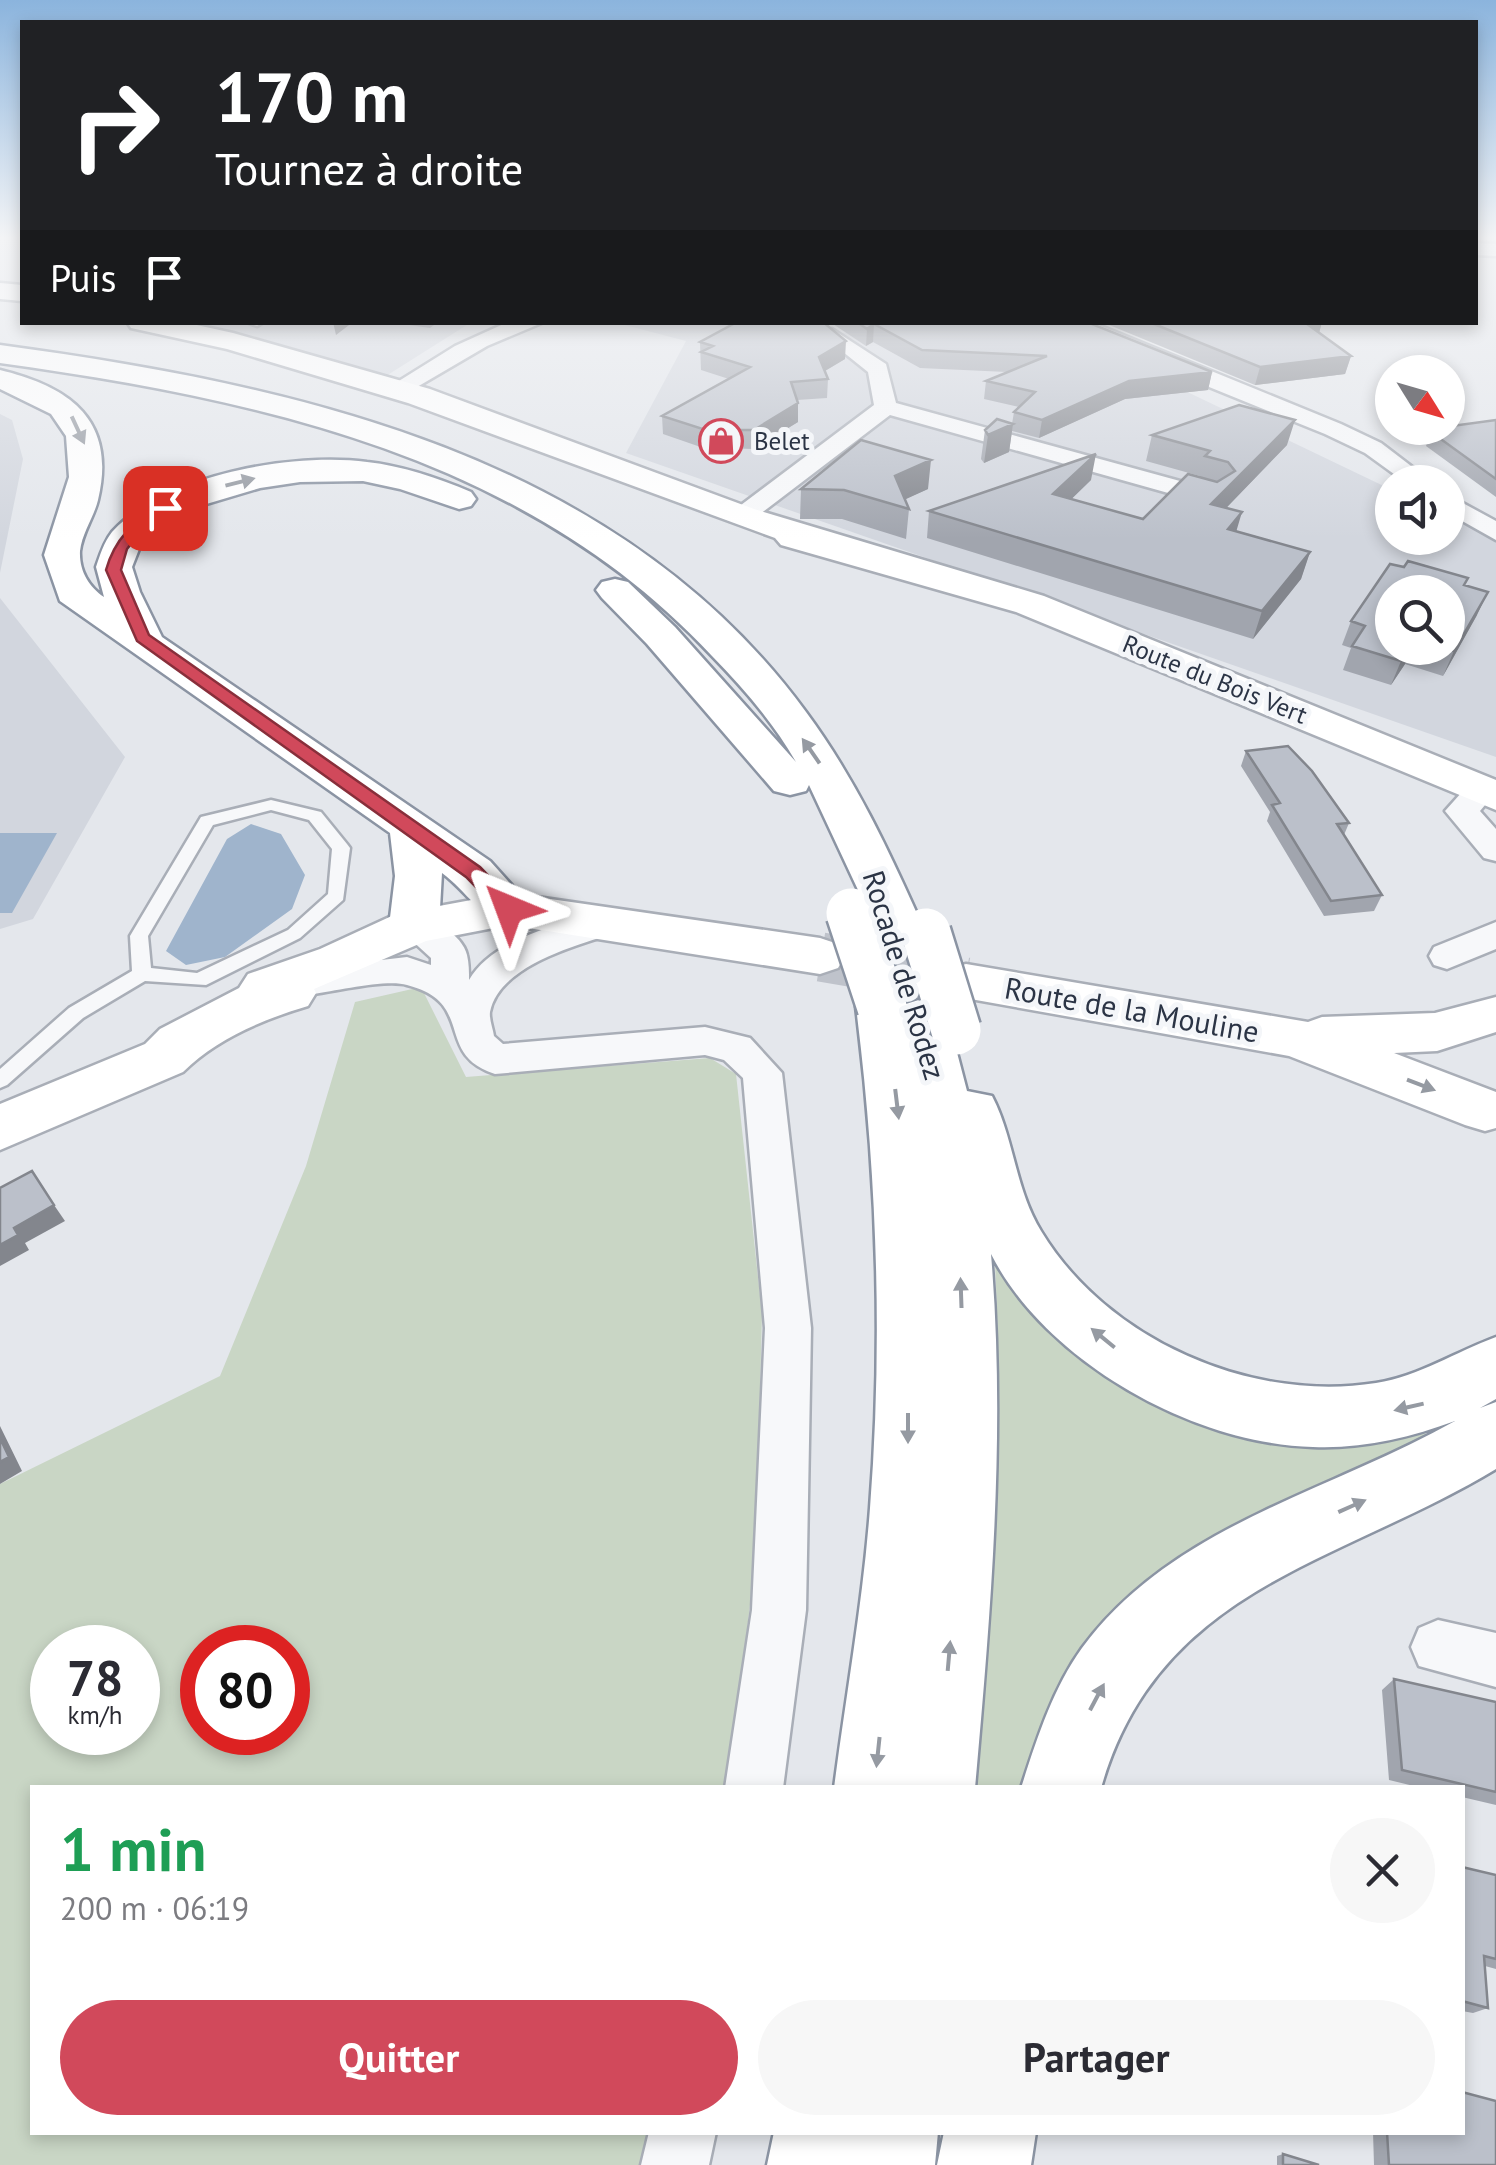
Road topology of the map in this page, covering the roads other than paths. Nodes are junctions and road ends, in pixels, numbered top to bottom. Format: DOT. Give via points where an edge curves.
graph roads {
  1 [pos="210,337"];
  2 [pos="490,337"];
  3 [pos="832,337"];
  4 [pos="1103,337"];
  5 [pos="0,354"];
  6 [pos="0,371"];
  7 [pos="0,380"];
  8 [pos="397,388"];
  9 [pos="886,406"];
  10 [pos="1396,465"];
  11 [pos="1212,497"];
  12 [pos="1465,512"];
  13 [pos="742,516"];
  14 [pos="1491,526"];
  15 [pos="142,638"];
  16 [pos="790,781"];
  17 [pos="1489,792"];
  18 [pos="412,828"];
  19 [pos="1496,850"];
  20 [pos="509,909"];
  21 [pos="606,923"];
  22 [pos="891,924"];
  23 [pos="414,926"];
  24 [pos="1496,934"];
  25 [pos="820,956"];
  26 [pos="1448,956"];
  27 [pos="325,971"];
  28 [pos="142,974"];
  29 [pos="461,1001"];
  30 [pos="932,1009"];
  31 [pos="1493,1013"];
  32 [pos="1297,1038"];
  33 [pos="2,1108"];
  34 [pos="1491,1116"];
  35 [pos="1496,1366"];
  36 [pos="1496,1433"];
  37 [pos="1438,1646"];
  38 [pos="1496,1660"];
  39 [pos="754,1785"];
  40 [pos="874,1785"];
  41 [pos="935,1785"];
  42 [pos="1062,1785"];
  43 [pos="682,2135"];
  44 [pos="819,2135"];
  45 [pos="892,2135"];
  46 [pos="989,2135"];
  47 [pos="675,2165"];
  48 [pos="814,2165"];
  49 [pos="888,2165"];
  50 [pos="984,2165"];
  1 -- 8 [label="main road"];
  2 -- 8 [label="street"];
  3 -- 9 [label="street" via="878,369"];
  4 -- 10 [label="street" via="1334,429"];
  22 -- 5 [label="main road, Rocade de Rodez, one-way" via="906,888 860,836 771,694 698,616 630,558 536,500 358,424 261,396"];
  6 -- 16 [label="main road, Rocade de Rodez" via="153,389 292,422 399,456 526,516 628,587 683,636 741,706"];
  7 -- 15 [label="main road, one-way" via="38,391 76,423 89,456 62,556 73,593"];
  8 -- 13 [label="main road"];
  9 -- 11 [label="street"];
  9 -- 13 [label="street"];
  12 -- 14 [label="street"];
  13 -- 17 [label="main road, Route du Bois Vert" via="1030,604"];
  15 -- 16 [label="main road, one-way" via="113,570 119,548 136,528 165,508 251,479 362,471 453,496 602,578 649,620"];
  15 -- 18 [label="main road"];
  16 -- 22 [label="main road, Rocade de Rodez" via="818,832"];
  17 -- 19 [label="street" via="1462,811"];
  18 -- 20 [label="main road" via="473,872"];
  18 -- 23 [label="main road" via="418,876"];
  20 -- 21 [label="main road"];
  20 -- 23 [label="main road"];
  21 -- 25 [label="main road"];
  21 -- 29 [label="street" via="540,943"];
  22 -- 30 [label="main road, bridge"];
  22 -- 30 [label="main road, Rocade de Rodez, bridge"];
  23 -- 27 [label="main road"];
  23 -- 29 [label="street" via="449,953"];
  24 -- 26 [label="street"];
  27 -- 29 [label="street" via="407,970"];
  27 -- 33 [label="main road" via="179,1043 164,1058 84,1090"];
  28 -- 28 [label="lane" via="139,936 206,821 270,805 315,816 341,848 337,896 294,934 199,980"];
  28 -- 33 [label="lane" via="76,1013"];
  29 -- 39 [label="street" via="475,1042 495,1059 705,1041 736,1048 762,1073 788,1328 780,1610"];
  30 -- 32 [label="main road, Route de la Mouline"];
  35 -- 30 [label="main road, one-way" via="1422,1405 1360,1416 1286,1415 1223,1401 1121,1352 1059,1300 1015,1241"];
  30 -- 40 [label="main road, Rocade de Rodez, one-way" via="897,1099 909,1229 908,1473"];
  41 -- 30 [label="main road, Rocade de Rodez, one-way" via="959,1538 963,1391 954,1187"];
  31 -- 32 [label="main road, Route de la Mouline" via="1437,1032"];
  31 -- 34 [label="main road" via="1473,1035 1468,1057"];
  32 -- 34 [label="main road, Route de la Mouline, one-way"];
  42 -- 36 [label="main road, one-way" via="1110,1674 1185,1596 1259,1548"];
  37 -- 38 [label="street"];
  43 -- 47 [label="street"];
  44 -- 48 [label="main road"];
  45 -- 49 [label="main road"];
  46 -- 50 [label="main road"];
}
